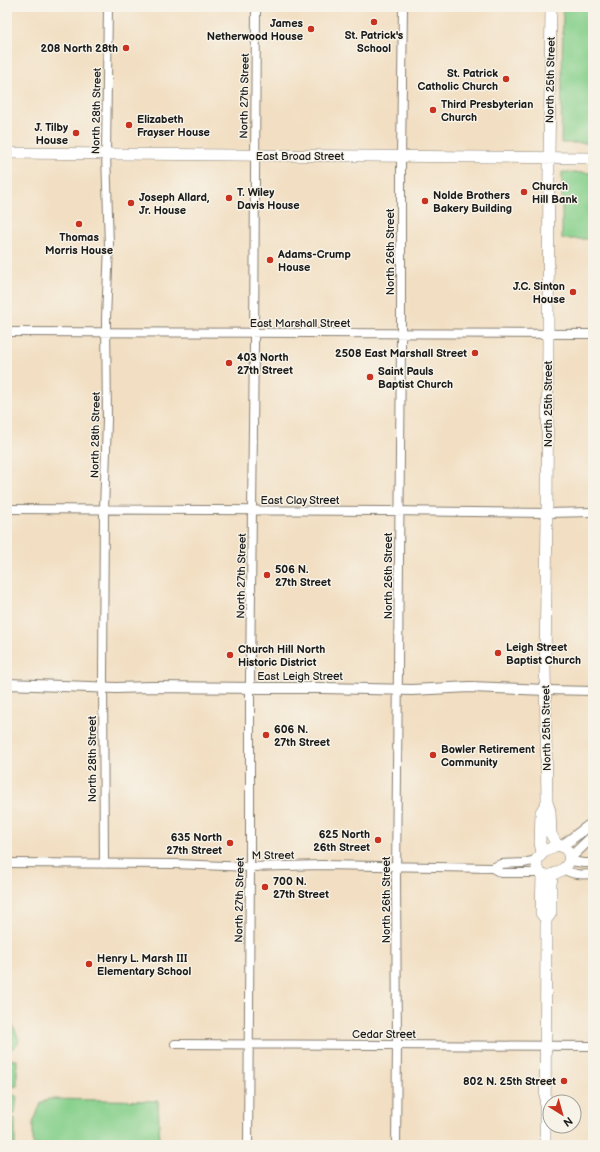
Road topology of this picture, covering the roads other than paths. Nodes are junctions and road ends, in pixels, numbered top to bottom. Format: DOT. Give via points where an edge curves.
graph roads {
  1 [pos="108,7"];
  2 [pos="256,7"];
  3 [pos="403,7"];
  4 [pos="551,7"];
  5 [pos="7,153"];
  6 [pos="106,154"];
  7 [pos="254,155"];
  8 [pos="401,156"];
  9 [pos="549,158"];
  10 [pos="593,158"];
  11 [pos="7,332"];
  12 [pos="106,333"];
  13 [pos="254,333"];
  14 [pos="401,333"];
  15 [pos="593,334"];
  16 [pos="548,335"];
  17 [pos="7,509"];
  18 [pos="104,510"];
  19 [pos="253,510"];
  20 [pos="399,511"];
  21 [pos="593,512"];
  22 [pos="547,513"];
  23 [pos="7,684"];
  24 [pos="103,688"];
  25 [pos="250,688"];
  26 [pos="399,689"];
  27 [pos="546,690"];
  28 [pos="593,691"];
  29 [pos="547,802"];
  30 [pos="593,823"];
  31 [pos="593,836"];
  32 [pos="560,846"];
  33 [pos="539,857"];
  34 [pos="7,863"];
  35 [pos="593,863"];
  36 [pos="104,864"];
  37 [pos="564,865"];
  38 [pos="250,866"];
  39 [pos="397,866"];
  40 [pos="492,868"];
  41 [pos="541,874"];
  42 [pos="593,874"];
  43 [pos="546,920"];
  44 [pos="175,1044"];
  45 [pos="249,1044"];
  46 [pos="397,1045"];
  47 [pos="545,1046"];
  48 [pos="593,1046"];
  49 [pos="248,1145"];
  50 [pos="396,1145"];
  51 [pos="545,1145"];
  1 -- 6 [label="street, North 28th Street"];
  2 -- 7 [label="street, North 27th Street"];
  3 -- 8 [label="street, North 26th Street"];
  4 -- 9 [label="main road, North 25th Street"];
  5 -- 6 [label="main road, East Broad Street"];
  6 -- 7 [label="main road, East Broad Street"];
  6 -- 12 [label="street, North 28th Street" via="109,245"];
  7 -- 8 [label="main road, East Broad Street"];
  7 -- 13 [label="street, North 27th Street"];
  8 -- 9 [label="main road, East Broad Street"];
  8 -- 14 [label="street, North 26th Street"];
  9 -- 10 [label="main road, East Broad Street"];
  9 -- 16 [label="main road, North 25th Street"];
  11 -- 12 [label="street, East Marshall Street"];
  12 -- 13 [label="street, East Marshall Street"];
  12 -- 18 [label="street, North 28th Street"];
  13 -- 14 [label="street, East Marshall Street"];
  13 -- 19 [label="street, North 27th Street"];
  14 -- 16 [label="street, East Marshall Street"];
  14 -- 20 [label="street, North 26th Street"];
  15 -- 16 [label="street, East Marshall Street"];
  16 -- 22 [label="main road, North 25th Street"];
  17 -- 18 [label="street, East Clay Street"];
  18 -- 19 [label="street, East Clay Street"];
  18 -- 24 [label="street, North 28th Street"];
  19 -- 20 [label="street, East Clay Street"];
  19 -- 25 [label="street, North 27th Street"];
  20 -- 22 [label="street, East Clay Street"];
  20 -- 26 [label="street, North 26th Street"];
  21 -- 22 [label="street, East Clay Street"];
  22 -- 27 [label="main road, North 25th Street"];
  23 -- 24 [label="street, East Leigh Street"];
  24 -- 25 [label="street, East Leigh Street"];
  24 -- 36 [label="street, North 28th Street"];
  25 -- 26 [label="street, East Leigh Street"];
  25 -- 38 [label="street, North 27th Street"];
  26 -- 27 [label="street, East Leigh Street" via="473,687"];
  26 -- 39 [label="street, North 26th Street"];
  27 -- 28 [label="street, East Leigh Street"];
  27 -- 29 [label="main road, North 25th Street"];
  29 -- 32 [label="main road, North 25th Street" via="551,834"];
  29 -- 33 [label="main road, North 25th Street" via="541,812"];
  30 -- 32 [label="street"];
  31 -- 37 [label="street"];
  32 -- 33 [label="main road"];
  32 -- 37 [label="main road, North 25th Street" via="568,851"];
  33 -- 40 [label="street, M Street" via="523,863 501,864"];
  33 -- 41 [label="main road, North 25th Street" via="537,869"];
  34 -- 36 [label="street, M Street"];
  35 -- 37 [label="street"];
  36 -- 38 [label="street, M Street"];
  37 -- 41 [label="main road" via="546,876"];
  37 -- 42 [label="street" via="570,873"];
  37 -- 43 [label="main road" via="551,883 551,913"];
  38 -- 39 [label="street, M Street"];
  38 -- 45 [label="street, North 27th Street"];
  39 -- 40 [label="street, M Street"];
  39 -- 46 [label="street, North 26th Street"];
  40 -- 41 [label="street, M Street" via="501,873"];
  41 -- 43 [label="main road" via="541,913"];
  43 -- 47 [label="main road"];
  44 -- 45 [label="street, Cedar Street"];
  45 -- 46 [label="street, Cedar Street"];
  45 -- 49 [label="street, North 27th Street"];
  46 -- 47 [label="street, Cedar Street"];
  46 -- 50 [label="street, North 26th Street"];
  47 -- 48 [label="street, Cedar Street"];
  47 -- 51 [label="main road"];
}
